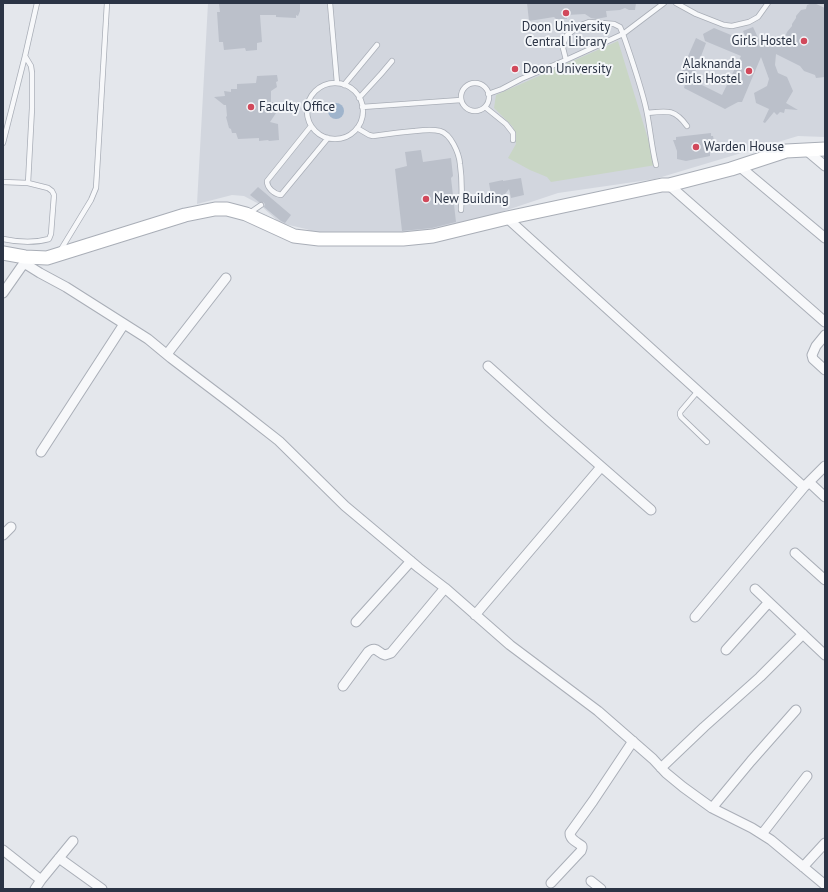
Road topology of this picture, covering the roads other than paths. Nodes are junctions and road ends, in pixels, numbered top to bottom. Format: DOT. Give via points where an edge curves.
graph roads {
  1 [pos="37,3"];
  2 [pos="107,3"];
  3 [pos="330,3"];
  4 [pos="664,3"];
  5 [pos="676,3"];
  6 [pos="768,3"];
  7 [pos="623,34"];
  8 [pos="377,45"];
  9 [pos="25,56"];
  10 [pos="566,60"];
  11 [pos="392,61"];
  12 [pos="336,83"];
  13 [pos="344,85"];
  14 [pos="488,94"];
  15 [pos="359,98"];
  16 [pos="461,100"];
  17 [pos="362,107"];
  18 [pos="485,107"];
  19 [pos="647,113"];
  20 [pos="311,126"];
  21 [pos="687,126"];
  22 [pos="357,128"];
  23 [pos="328,138"];
  24 [pos="513,140"];
  25 [pos="3,143"];
  26 [pos="825,149"];
  27 [pos="806,150"];
  28 [pos="656,165"];
  29 [pos="739,166"];
  30 [pos="825,166"];
  31 [pos="3,182"];
  32 [pos="28,184"];
  33 [pos="670,185"];
  34 [pos="261,205"];
  35 [pos="461,210"];
  36 [pos="246,214"];
  37 [pos="507,218"];
  38 [pos="825,238"];
  39 [pos="3,239"];
  40 [pos="3,253"];
  41 [pos="58,255"];
  42 [pos="25,260"];
  43 [pos="226,278"];
  44 [pos="3,293"];
  45 [pos="825,322"];
  46 [pos="124,324"];
  47 [pos="825,335"];
  48 [pos="167,354"];
  49 [pos="488,366"];
  50 [pos="825,370"];
  51 [pos="698,391"];
  52 [pos="707,442"];
  53 [pos="41,452"];
  54 [pos="825,466"];
  55 [pos="601,467"];
  56 [pos="806,484"];
  57 [pos="825,497"];
  58 [pos="651,510"];
  59 [pos="11,527"];
  60 [pos="3,535"];
  61 [pos="795,553"];
  62 [pos="411,561"];
  63 [pos="825,580"];
  64 [pos="445,588"];
  65 [pos="755,589"];
  66 [pos="769,602"];
  67 [pos="475,615"];
  68 [pos="695,616"];
  69 [pos="356,622"];
  70 [pos="803,634"];
  71 [pos="726,650"];
  72 [pos="825,655"];
  73 [pos="343,686"];
  74 [pos="796,710"];
  75 [pos="633,741"];
  76 [pos="661,768"];
  77 [pos="807,776"];
  78 [pos="712,808"];
  79 [pos="762,834"];
  80 [pos="73,841"];
  81 [pos="825,843"];
  82 [pos="3,850"];
  83 [pos="59,858"];
  84 [pos="803,867"];
  85 [pos="41,880"];
  86 [pos="591,881"];
  87 [pos="551,883"];
  88 [pos="825,885"];
  89 [pos="35,889"];
  90 [pos="102,889"];
  91 [pos="600,889"];
  1 -- 9 [label="lane"];
  2 -- 41 [label="lane" via="96,188"];
  3 -- 12 [label="lane"];
  4 -- 7 [label="lane"];
  5 -- 6 [label="lane" via="696,14 732,26 758,17"];
  7 -- 10 [label="lane"];
  7 -- 10 [label="lane" via="620,27 614,24 581,24 567,35 564,42"];
  7 -- 19 [label="lane"];
  8 -- 13 [label="lane"];
  9 -- 25 [label="lane"];
  9 -- 32 [label="lane" via="32,73"];
  10 -- 14 [label="lane"];
  11 -- 15 [label="lane"];
  12 -- 13 [label="lane"];
  12 -- 20 [label="lane" via="324,85 311,97 307,108"];
  13 -- 15 [label="lane" via="354,91"];
  14 -- 16 [label="lane" via="483,86 474,83 462,90"];
  14 -- 18 [label="lane" via="489,99"];
  15 -- 17 [label="lane"];
  16 -- 17 [label="lane"];
  16 -- 18 [label="lane" via="465,108 473,112"];
  17 -- 22 [label="lane"];
  18 -- 24 [label="lane" via="506,124 513,133"];
  19 -- 21 [label="lane" via="667,111 681,118"];
  19 -- 28 [label="lane"];
  20 -- 23 [label="lane" via="321,136"];
  20 -- 23 [label="lane" via="267,181 272,195 281,195"];
  22 -- 23 [label="lane" via="339,139"];
  22 -- 35 [label="lane" via="373,136 428,130 445,134 452,141 460,163"];
  26 -- 27 [label="main road"];
  27 -- 29 [label="main road" via="786,152"];
  27 -- 30 [label="street"];
  29 -- 33 [label="main road"];
  29 -- 38 [label="street"];
  31 -- 32 [label="lane"];
  32 -- 39 [label="lane" via="48,188 53,193 50,237 26,242"];
  33 -- 37 [label="main road"];
  33 -- 45 [label="street"];
  34 -- 36 [label="lane"];
  36 -- 37 [label="main road" via="294,236 319,239 403,240 433,236"];
  36 -- 41 [label="main road" via="215,209 185,215"];
  37 -- 51 [label="street"];
  40 -- 42 [label="main road"];
  41 -- 42 [label="main road"];
  42 -- 44 [label="street"];
  42 -- 46 [label="street" via="40,273"];
  43 -- 48 [label="street"];
  46 -- 48 [label="street"];
  46 -- 53 [label="street"];
  47 -- 50 [label="street" via="812,354 813,359"];
  48 -- 62 [label="street" via="279,441 345,506"];
  49 -- 55 [label="street"];
  51 -- 52 [label="lane" via="680,415"];
  51 -- 56 [label="street"];
  54 -- 56 [label="street"];
  55 -- 58 [label="street"];
  55 -- 67 [label="street"];
  56 -- 57 [label="street"];
  56 -- 68 [label="street"];
  59 -- 60 [label="street"];
  61 -- 63 [label="street"];
  62 -- 64 [label="street"];
  62 -- 69 [label="street"];
  64 -- 67 [label="street"];
  64 -- 73 [label="street" via="390,653 386,655 376,649 371,650"];
  65 -- 66 [label="street"];
  66 -- 70 [label="street"];
  66 -- 71 [label="street"];
  67 -- 75 [label="street"];
  70 -- 72 [label="street"];
  70 -- 76 [label="street"];
  74 -- 78 [label="street"];
  75 -- 76 [label="street"];
  75 -- 87 [label="street" via="570,833 571,838 582,846 581,851"];
  76 -- 78 [label="street"];
  77 -- 79 [label="street"];
  78 -- 79 [label="street"];
  79 -- 84 [label="street"];
  80 -- 83 [label="street"];
  81 -- 84 [label="street"];
  82 -- 85 [label="street"];
  83 -- 85 [label="street"];
  83 -- 90 [label="street"];
  84 -- 88 [label="street"];
  85 -- 89 [label="street"];
  86 -- 91 [label="street"];
}
